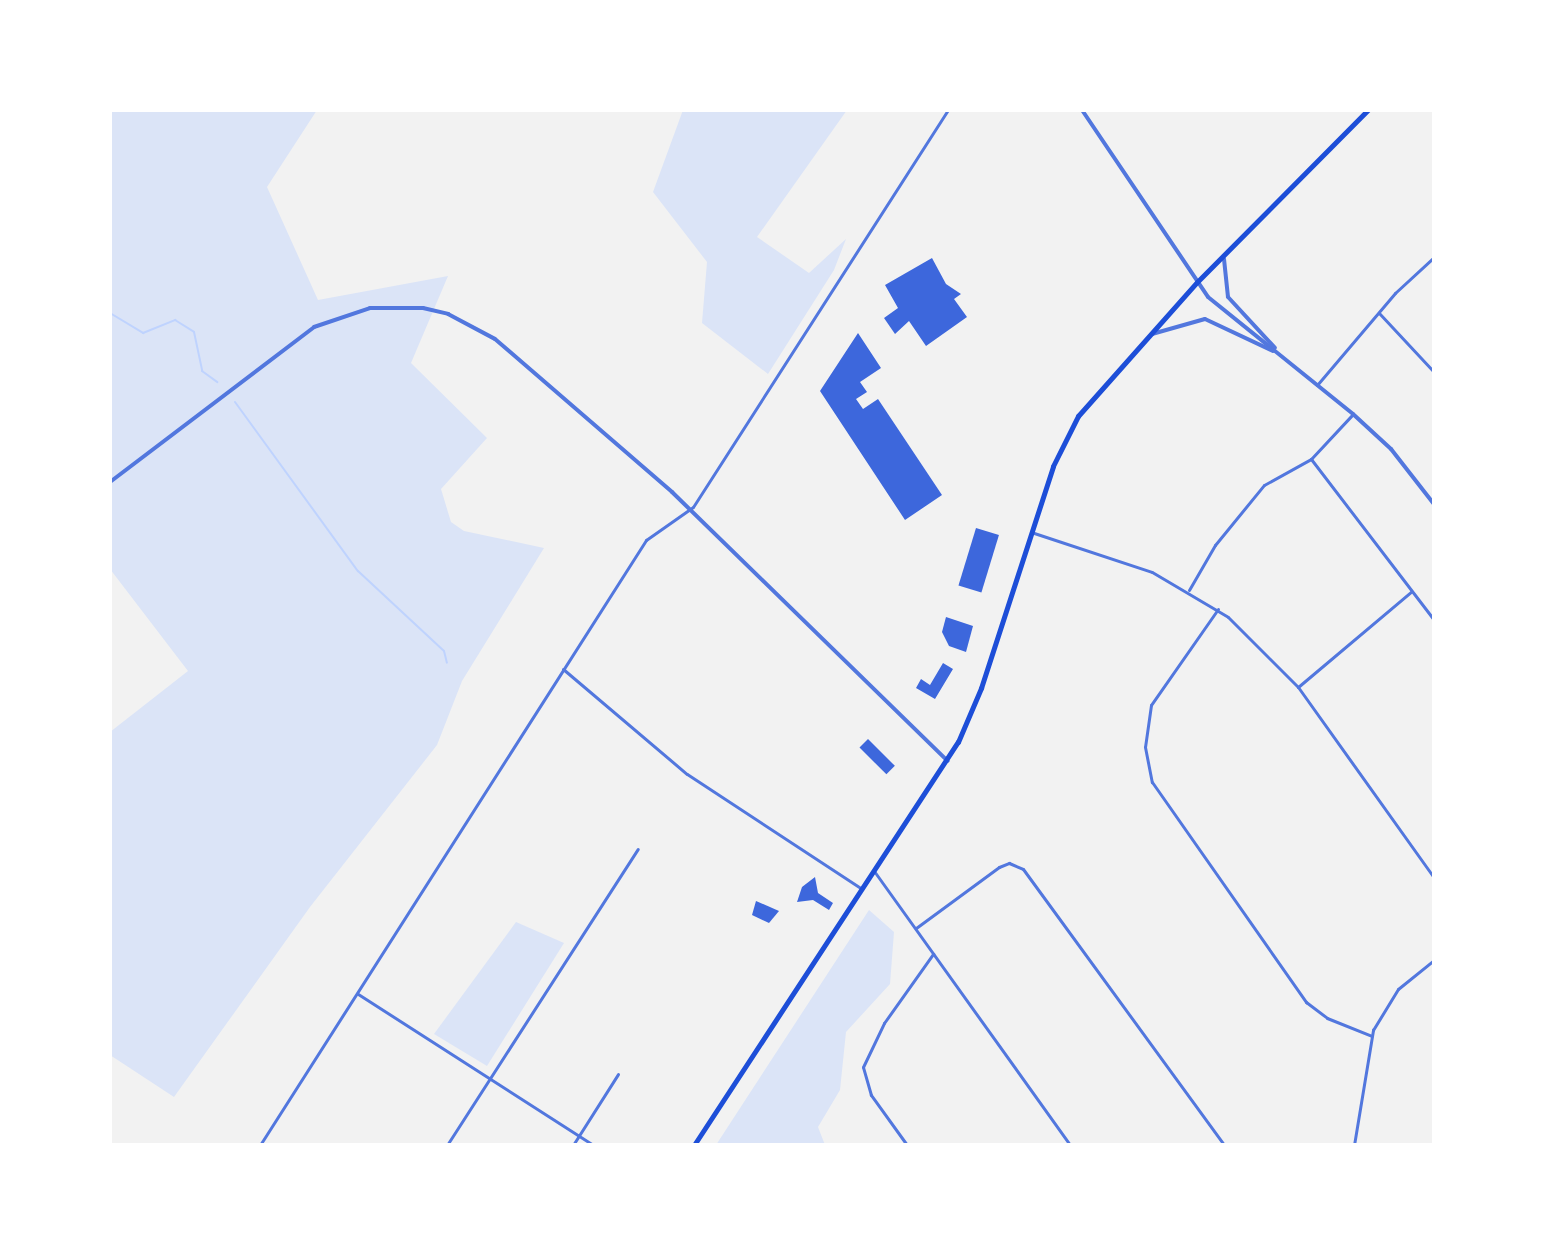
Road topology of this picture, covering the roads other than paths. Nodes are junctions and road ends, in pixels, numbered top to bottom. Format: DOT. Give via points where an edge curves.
graph roads {
  1 [pos="948,110"];
  2 [pos="1082,110"];
  3 [pos="1368,110"];
  4 [pos="1434,257"];
  5 [pos="1224,259"];
  6 [pos="1197,282"];
  7 [pos="1378,313"];
  8 [pos="1148,335"];
  9 [pos="1285,358"];
  10 [pos="1434,372"];
  11 [pos="1317,385"];
  12 [pos="1353,414"];
  13 [pos="1311,459"];
  14 [pos="110,482"];
  15 [pos="1434,504"];
  16 [pos="690,509"];
  17 [pos="1031,532"];
  18 [pos="1189,590"];
  19 [pos="1412,592"];
  20 [pos="1218,609"];
  21 [pos="1434,620"];
  22 [pos="563,669"];
  23 [pos="1298,687"];
  24 [pos="948,761"];
  25 [pos="638,849"];
  26 [pos="874,871"];
  27 [pos="1434,878"];
  28 [pos="862,889"];
  29 [pos="916,928"];
  30 [pos="933,954"];
  31 [pos="1434,960"];
  32 [pos="358,994"];
  33 [pos="1372,1036"];
  34 [pos="618,1074"];
  35 [pos="490,1078"];
  36 [pos="579,1136"];
  37 [pos="260,1145"];
  38 [pos="447,1145"];
  39 [pos="573,1145"];
  40 [pos="593,1145"];
  41 [pos="694,1145"];
  42 [pos="907,1145"];
  43 [pos="1070,1145"];
  44 [pos="1224,1145"];
  45 [pos="1354,1145"];
  1 -- 16 [label="street"];
  2 -- 6 [label="street"];
  3 -- 5 [label="main road"];
  4 -- 7 [label="street"];
  5 -- 6 [label="main road"];
  5 -- 9 [label="street" via="1228,297"];
  6 -- 8 [label="main road"];
  6 -- 9 [label="street" via="1222,309"];
  7 -- 10 [label="street"];
  7 -- 11 [label="street"];
  8 -- 9 [label="street" via="1205,319"];
  8 -- 17 [label="main road" via="1078,416 1053,466"];
  9 -- 11 [label="street"];
  11 -- 12 [label="street"];
  12 -- 13 [label="street"];
  12 -- 15 [label="street" via="1391,449"];
  13 -- 18 [label="street" via="1264,485 1215,545"];
  13 -- 19 [label="street"];
  14 -- 16 [label="street" via="314,327 350,312 404,306 457,317 495,339"];
  16 -- 22 [label="street" via="646,540"];
  16 -- 24 [label="street"];
  17 -- 18 [label="street" via="1120,559"];
  17 -- 24 [label="main road" via="977,698"];
  18 -- 20 [label="street"];
  19 -- 21 [label="street"];
  19 -- 23 [label="street"];
  20 -- 23 [label="street"];
  20 -- 33 [label="street" via="1151,705 1145,747 1152,782 1306,1002 1327,1018"];
  22 -- 28 [label="street" via="687,774"];
  22 -- 32 [label="street"];
  23 -- 27 [label="street"];
  24 -- 26 [label="main road"];
  25 -- 35 [label="street"];
  26 -- 28 [label="main road"];
  26 -- 29 [label="street"];
  28 -- 41 [label="main road"];
  29 -- 30 [label="street"];
  29 -- 44 [label="street" via="999,867 1009,863 1023,869"];
  30 -- 42 [label="street" via="884,1023 863,1067 871,1095"];
  30 -- 43 [label="street"];
  31 -- 33 [label="street" via="1392,996"];
  32 -- 35 [label="street"];
  32 -- 37 [label="street"];
  33 -- 45 [label="street"];
  34 -- 36 [label="street"];
  35 -- 36 [label="street"];
  35 -- 38 [label="street"];
  36 -- 39 [label="street"];
  36 -- 40 [label="street"];
}
